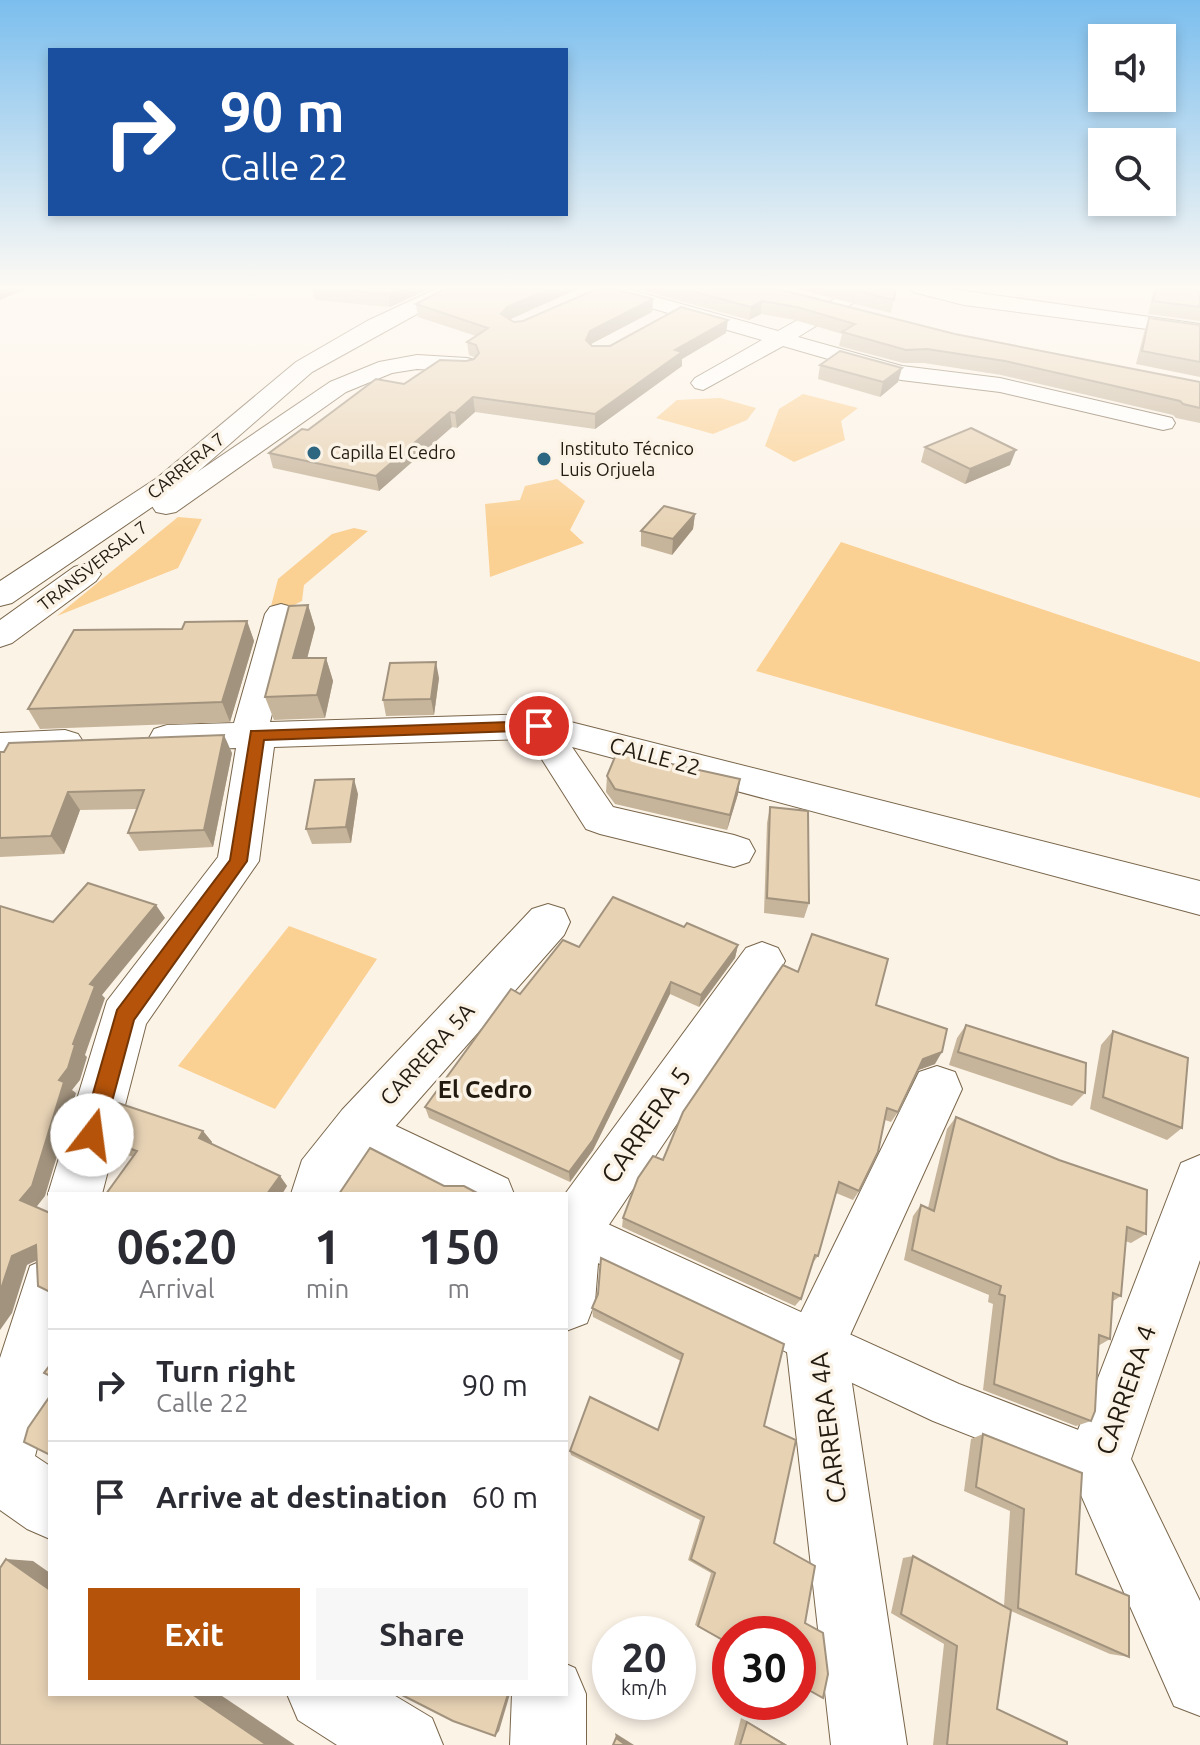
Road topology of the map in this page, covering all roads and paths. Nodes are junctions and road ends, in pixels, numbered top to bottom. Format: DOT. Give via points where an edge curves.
graph roads {
  1 [pos="301,369"];
  2 [pos="381,369"];
  3 [pos="726,369"];
  4 [pos="889,369"];
  5 [pos="906,369"];
  6 [pos="901,373"];
  7 [pos="703,383"];
  8 [pos="1163,423"];
  9 [pos="167,495"];
  10 [pos="0,596"];
  11 [pos="281,614"];
  12 [pos="0,636"];
  13 [pos="539,726"];
  14 [pos="257,735"];
  15 [pos="0,746"];
  16 [pos="734,851"];
  17 [pos="1200,898"];
  18 [pos="548,922"];
  19 [pos="762,961"];
  20 [pos="937,1089"];
  21 [pos="360,1128"];
  22 [pos="1200,1182"];
  23 [pos="76,1192"];
  24 [pos="318,1192"];
  25 [pos="489,1192"];
  26 [pos="569,1227"];
  27 [pos="568,1252"];
  28 [pos="48,1293"];
  29 [pos="816,1343"];
  30 [pos="1098,1461"];
  31 [pos="0,1469"];
  32 [pos="48,1505"];
  33 [pos="1200,1680"];
  34 [pos="327,1696"];
  35 [pos="549,1696"];
  36 [pos="405,1745"];
  37 [pos="548,1745"];
  38 [pos="869,1745"];
  1 -- 9 [label="street, CARRERA 7"];
  2 -- 9 [label="street" via="338,387"];
  3 -- 7 [label="street"];
  4 -- 6 [label="street"];
  5 -- 6 [label="street"];
  6 -- 8 [label="street" via="1036,391"];
  9 -- 10 [label="street, CARRERA 7"];
  9 -- 12 [label="street, TRANSVERSAL 7" via="130,541"];
  11 -- 14 [label="street" via="251,721"];
  13 -- 14 [label="street, CALLE 22"];
  13 -- 16 [label="street" via="600,819"];
  13 -- 17 [label="street, CALLE 22"];
  14 -- 15 [label="street, CALLE 22"];
  14 -- 23 [label="street" via="238,861 124,1016"];
  18 -- 21 [label="street, CARRERA 5A"];
  19 -- 26 [label="street, CARRERA 5"];
  20 -- 29 [label="street, CARRERA 4A"];
  21 -- 24 [label="street, CARRERA 5A" via="321,1179"];
  21 -- 25 [label="street"];
  22 -- 30 [label="street, CARRERA 4"];
  26 -- 27 [label="street, CARRERA 5"];
  26 -- 29 [label="street"];
  28 -- 31 [label="street"];
  29 -- 30 [label="street" via="950,1404"];
  29 -- 38 [label="street, CARRERA 4A"];
  30 -- 33 [label="street, CARRERA 4"];
  31 -- 32 [label="street"];
  34 -- 36 [label="street"];
  35 -- 37 [label="street"];
}
